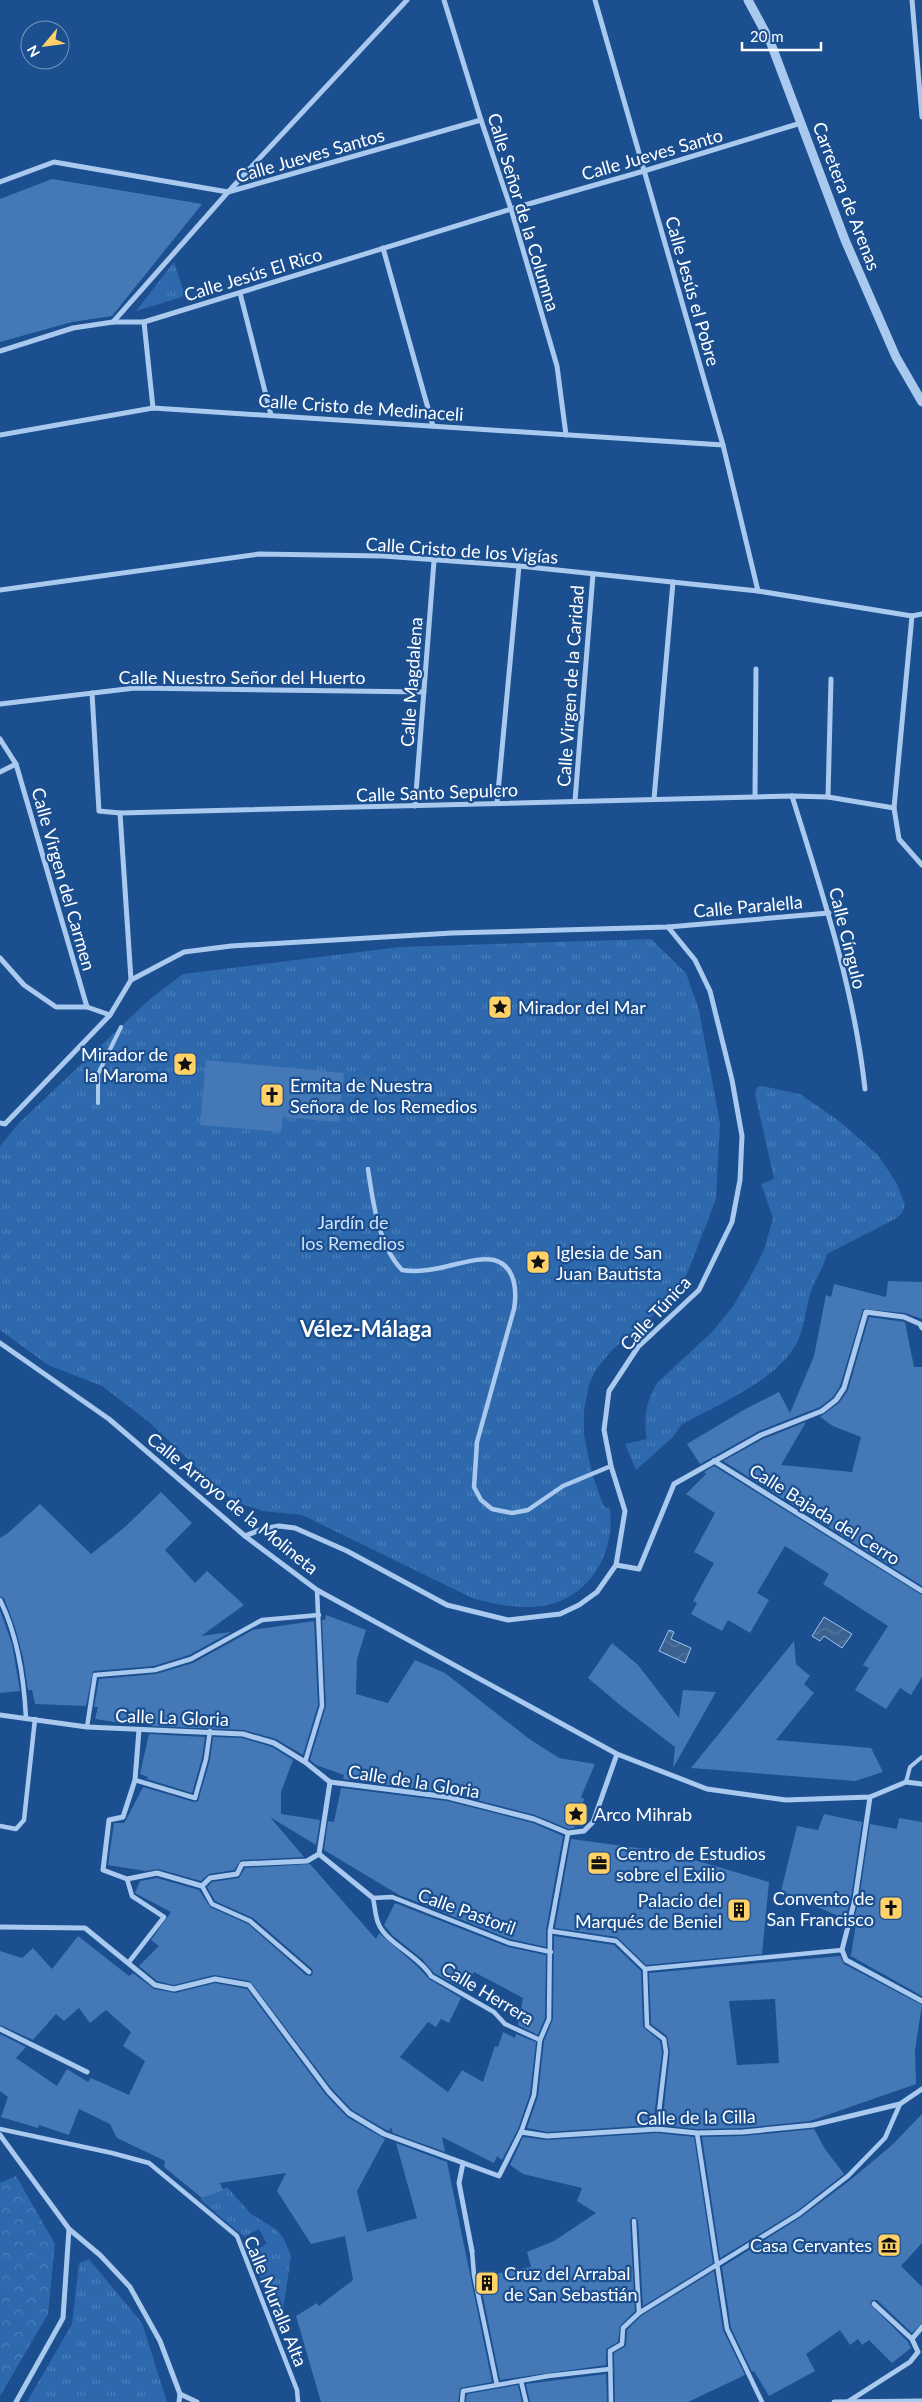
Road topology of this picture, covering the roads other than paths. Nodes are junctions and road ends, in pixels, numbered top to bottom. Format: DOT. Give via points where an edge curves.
graph roads {
  1 [pos="407,0"];
  2 [pos="444,0"];
  3 [pos="595,0"];
  4 [pos="748,0"];
  5 [pos="912,0"];
  6 [pos="922,116"];
  7 [pos="481,120"];
  8 [pos="801,124"];
  9 [pos="644,171"];
  10 [pos="0,182"];
  11 [pos="228,192"];
  12 [pos="511,209"];
  13 [pos="384,248"];
  14 [pos="240,293"];
  15 [pos="113,322"];
  16 [pos="144,322"];
  17 [pos="0,351"];
  18 [pos="922,402"];
  19 [pos="153,408"];
  20 [pos="270,415"];
  21 [pos="433,426"];
  22 [pos="0,435"];
  23 [pos="566,435"];
  24 [pos="723,446"];
  25 [pos="434,562"];
  26 [pos="519,566"];
  27 [pos="593,574"];
  28 [pos="672,582"];
  29 [pos="0,590"];
  30 [pos="758,591"];
  31 [pos="922,614"];
  32 [pos="912,616"];
  33 [pos="756,669"];
  34 [pos="831,679"];
  35 [pos="424,692"];
  36 [pos="92,693"];
  37 [pos="0,704"];
  38 [pos="0,739"];
  39 [pos="16,764"];
  40 [pos="0,772"];
  41 [pos="792,796"];
  42 [pos="755,797"];
  43 [pos="828,797"];
  44 [pos="654,799"];
  45 [pos="575,801"];
  46 [pos="497,803"];
  47 [pos="415,806"];
  48 [pos="894,808"];
  49 [pos="120,813"];
  50 [pos="922,865"];
  51 [pos="829,913"];
  52 [pos="668,927"];
  53 [pos="0,958"];
  54 [pos="132,980"];
  55 [pos="87,1006"];
  56 [pos="110,1014"];
  57 [pos="121,1027"];
  58 [pos="865,1089"];
  59 [pos="98,1103"];
  60 [pos="3,1124"];
  61 [pos="368,1169"];
  62 [pos="922,1328"];
  63 [pos="0,1343"];
  64 [pos="714,1461"];
  65 [pos="611,1466"];
  66 [pos="245,1536"];
  67 [pos="616,1566"];
  68 [pos="317,1590"];
  69 [pos="922,1590"];
  70 [pos="0,1600"];
  71 [pos="319,1615"];
  72 [pos="0,1715"];
  73 [pos="26,1718"];
  74 [pos="35,1719"];
  75 [pos="87,1727"];
  76 [pos="139,1730"];
  77 [pos="210,1731"];
  78 [pos="617,1754"];
  79 [pos="922,1758"];
  80 [pos="305,1762"];
  81 [pos="134,1780"];
  82 [pos="330,1782"];
  83 [pos="906,1782"];
  84 [pos="922,1784"];
  85 [pos="870,1797"];
  86 [pos="0,1826"];
  87 [pos="568,1832"];
  88 [pos="319,1854"];
  89 [pos="127,1878"];
  90 [pos="202,1886"];
  91 [pos="373,1898"];
  92 [pos="0,1927"];
  93 [pos="550,1931"];
  94 [pos="842,1950"];
  95 [pos="551,1952"];
  96 [pos="128,1962"];
  97 [pos="645,1969"];
  98 [pos="309,1972"];
  99 [pos="922,2001"];
  100 [pos="0,2029"];
  101 [pos="540,2040"];
  102 [pos="87,2072"];
  103 [pos="922,2089"];
  104 [pos="900,2104"];
  105 [pos="0,2128"];
  106 [pos="657,2129"];
  107 [pos="521,2132"];
  108 [pos="697,2133"];
  109 [pos="0,2135"];
  110 [pos="462,2163"];
  111 [pos="634,2221"];
  112 [pos="69,2229"];
  113 [pos="472,2251"];
  114 [pos="716,2267"];
  115 [pos="874,2304"];
  116 [pos="640,2313"];
  117 [pos="922,2327"];
  118 [pos="912,2339"];
  119 [pos="610,2369"];
  120 [pos="521,2381"];
  121 [pos="497,2385"];
  122 [pos="180,2394"];
  123 [pos="849,2401"];
  124 [pos="922,2401"];
  125 [pos="16,2402"];
  126 [pos="179,2402"];
  127 [pos="197,2402"];
  128 [pos="298,2402"];
  129 [pos="462,2402"];
  130 [pos="526,2402"];
  131 [pos="611,2402"];
  132 [pos="762,2402"];
  133 [pos="834,2402"];
  1 -- 11 [label="street"];
  2 -- 7 [label="street, Calle Señor de la Columna"];
  3 -- 9 [label="street, Calle Jesús el Pobre"];
  4 -- 8 [label="street, Carretera de Arenas" via="770,41"];
  5 -- 6 [label="street"];
  7 -- 11 [label="street, Calle Jueves Santos"];
  7 -- 12 [label="street, Calle Señor de la Columna"];
  8 -- 9 [label="street, Calle Jueves Santo"];
  8 -- 18 [label="street, Carretera de Arenas" via="848,249 896,357"];
  9 -- 12 [label="street, Calle Jueves Santo"];
  9 -- 24 [label="street, Calle Jesús el Pobre"];
  10 -- 11 [label="street, Calle Jueves Santos" via="54,162"];
  11 -- 15 [label="street"];
  12 -- 13 [label="street, Calle Jesús El Rico"];
  12 -- 23 [label="street, Calle Señor de la Columna" via="557,366"];
  13 -- 14 [label="street, Calle Jesús El Rico"];
  13 -- 21 [label="street"];
  14 -- 16 [label="street, Calle Jesús El Rico"];
  14 -- 20 [label="street"];
  15 -- 16 [label="street, Calle Jesús El Rico"];
  15 -- 17 [label="street, Calle Jesús El Rico" via="73,328"];
  16 -- 19 [label="street"];
  19 -- 20 [label="street, Calle Cristo de Medinaceli"];
  19 -- 22 [label="street, Calle Cristo de Medinaceli"];
  20 -- 21 [label="street, Calle Cristo de Medinaceli"];
  21 -- 23 [label="street, Calle Cristo de Medinaceli"];
  23 -- 24 [label="street, Calle Cristo de Medinaceli"];
  24 -- 30 [label="street, Calle Jesús el Pobre"];
  25 -- 26 [label="street, Calle Cristo de los Vigías"];
  25 -- 29 [label="street, Calle Cristo de los Vigías" via="383,556 259,554"];
  25 -- 35 [label="street, Calle Magdalena"];
  26 -- 27 [label="street, Calle Cristo de los Vigías"];
  26 -- 46 [label="street"];
  27 -- 28 [label="street, Calle Cristo de los Vigías"];
  27 -- 45 [label="street, Calle Virgen de la Caridad"];
  28 -- 30 [label="street, Calle Cristo de los Vigías"];
  28 -- 44 [label="street"];
  30 -- 32 [label="street, Calle Cristo de los Vigías"];
  31 -- 32 [label="street, Calle Cristo de los Vigías"];
  32 -- 48 [label="street"];
  33 -- 42 [label="street"];
  34 -- 43 [label="street"];
  35 -- 36 [label="street, Calle Nuestro Señor del Huerto" via="136,688"];
  35 -- 47 [label="street, Calle Magdalena"];
  36 -- 37 [label="street, Calle Nuestro Señor del Huerto"];
  36 -- 49 [label="street, Calle Santo Sepulcro" via="99,811"];
  38 -- 39 [label="street, Calle Virgen del Carmen"];
  39 -- 40 [label="street"];
  39 -- 55 [label="street, Calle Virgen del Carmen"];
  41 -- 42 [label="street, Calle Santo Sepulcro"];
  41 -- 43 [label="street, Calle Santo Sepulcro"];
  41 -- 51 [label="street, Calle Cíngulo"];
  42 -- 44 [label="street, Calle Santo Sepulcro"];
  43 -- 48 [label="street, Calle Santo Sepulcro"];
  44 -- 45 [label="street, Calle Santo Sepulcro"];
  45 -- 46 [label="street, Calle Santo Sepulcro"];
  46 -- 47 [label="street, Calle Santo Sepulcro"];
  47 -- 49 [label="street, Calle Santo Sepulcro"];
  48 -- 50 [label="street" via="899,839"];
  49 -- 54 [label="street"];
  51 -- 52 [label="street, Calle Paralella"];
  51 -- 58 [label="street, Calle Cíngulo" via="861,1049"];
  52 -- 54 [label="street" via="452,933 231,946 184,952"];
  52 -- 65 [label="street, Calle Túnica" via="695,960 710,991 742,1136 740,1180 732,1222 699,1290 638,1347 610,1390 604,1430"];
  53 -- 55 [label="street" via="24,985 56,1006"];
  54 -- 56 [label="street"];
  55 -- 56 [label="street"];
  56 -- 60 [label="street"];
  57 -- 59 [label="lane" via="98,1074"];
  61 -- 65 [label="street" via="375,1213 402,1270 426,1271 484,1260 496,1261 515,1282 514,1309 477,1442 474,1487 481,1500 492,1509 512,1513 528,1510 563,1486"];
  62 -- 64 [label="street" via="920,1324 904,1318 866,1312 844,1388 836,1400 822,1411 761,1435"];
  63 -- 66 [label="street, Calle Arroyo de la Molineta" via="109,1419"];
  64 -- 67 [label="street" via="674,1484 638,1569"];
  64 -- 69 [label="street, Calle Bajada del Cerro"];
  65 -- 67 [label="street, Calle Túnica" via="625,1511"];
  66 -- 67 [label="street" via="279,1526 295,1528 347,1551 448,1604 508,1620 560,1614 579,1605 597,1592"];
  66 -- 68 [label="street, Calle Arroyo de la Molineta"];
  68 -- 71 [label="street"];
  68 -- 78 [label="street, Calle Arroyo de la Molineta"];
  70 -- 73 [label="street" via="11,1622 24,1688"];
  71 -- 75 [label="street" via="262,1620 191,1660 155,1670 95,1675"];
  71 -- 80 [label="street" via="322,1706"];
  72 -- 73 [label="street, Calle La Gloria"];
  73 -- 74 [label="street, Calle La Gloria"];
  74 -- 75 [label="street, Calle La Gloria"];
  74 -- 86 [label="street" via="24,1820 16,1829"];
  75 -- 76 [label="street, Calle La Gloria"];
  76 -- 77 [label="street, Calle La Gloria"];
  76 -- 81 [label="street"];
  77 -- 80 [label="street, Calle La Gloria" via="243,1734 274,1742"];
  77 -- 81 [label="street" via="195,1798"];
  78 -- 85 [label="street, Calle Arroyo de la Molineta" via="707,1789 786,1800"];
  78 -- 87 [label="street" via="593,1822 584,1831"];
  79 -- 83 [label="lane" via="910,1766"];
  80 -- 82 [label="street, Calle La Gloria"];
  81 -- 89 [label="street" via="123,1817 109,1820 104,1870"];
  82 -- 87 [label="street, Calle de la Gloria" via="448,1797 534,1819"];
  82 -- 88 [label="street"];
  83 -- 84 [label="street"];
  83 -- 85 [label="street"];
  85 -- 94 [label="street" via="855,1900"];
  87 -- 93 [label="street"];
  88 -- 90 [label="street" via="307,1861 242,1864 237,1874 210,1878"];
  88 -- 91 [label="street"];
  89 -- 90 [label="street" via="157,1873"];
  89 -- 96 [label="street" via="132,1896 164,1917"];
  90 -- 98 [label="street" via="212,1904 250,1921"];
  91 -- 95 [label="street, Calle Pastoril" via="392,1897 508,1942"];
  91 -- 101 [label="street, Calle Herrera" via="379,1926 405,1952 425,1966 431,1976 494,2012 505,2024"];
  92 -- 96 [label="street" via="85,1928"];
  93 -- 95 [label="street"];
  93 -- 97 [label="street" via="616,1941"];
  94 -- 97 [label="street"];
  94 -- 99 [label="street" via="846,1960"];
  95 -- 101 [label="street" via="549,2020"];
  96 -- 110 [label="street" via="155,1985 174,1989 215,1979 249,1985 349,2113 384,2134"];
  97 -- 106 [label="street" via="648,2026 664,2038 666,2052"];
  100 -- 102 [label="street"];
  101 -- 107 [label="street" via="534,2094"];
  103 -- 104 [label="street"];
  104 -- 108 [label="street, Calle de la Cilla" via="813,2125"];
  104 -- 114 [label="street" via="885,2138 848,2176 799,2214"];
  105 -- 128 [label="street, Calle Muralla Alta" via="149,2163 237,2236 297,2390"];
  106 -- 107 [label="street, Calle de la Cilla" via="547,2136"];
  106 -- 108 [label="street, Calle de la Cilla"];
  107 -- 110 [label="street" via="499,2176"];
  108 -- 114 [label="street"];
  109 -- 112 [label="street"];
  110 -- 113 [label="street" via="460,2183"];
  111 -- 116 [label="street"];
  112 -- 122 [label="street" via="100,2255 130,2287 160,2341"];
  112 -- 125 [label="street" via="63,2318"];
  113 -- 121 [label="street"];
  114 -- 116 [label="street"];
  114 -- 132 [label="street" via="727,2329"];
  115 -- 118 [label="street"];
  116 -- 119 [label="street" via="623,2328 622,2344 610,2351"];
  117 -- 118 [label="street"];
  118 -- 123 [label="street" via="918,2352 910,2362"];
  119 -- 120 [label="street"];
  119 -- 131 [label="street"];
  120 -- 121 [label="street"];
  120 -- 130 [label="street"];
  121 -- 129 [label="street" via="462,2391"];
  122 -- 126 [label="street"];
  122 -- 127 [label="street"];
  123 -- 124 [label="street"];
  123 -- 133 [label="street"];
}
